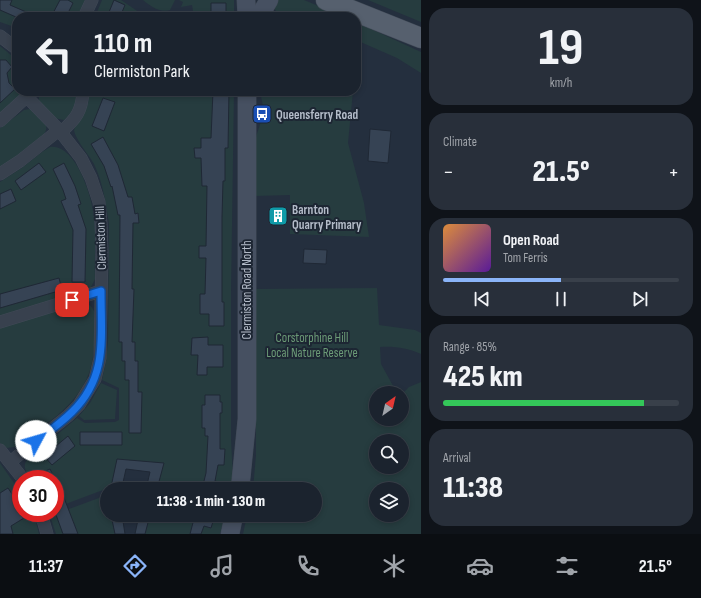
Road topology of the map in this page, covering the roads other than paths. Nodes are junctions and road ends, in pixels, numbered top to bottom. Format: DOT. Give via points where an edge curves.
graph roads {
  1 [pos="92,0"];
  2 [pos="269,0"];
  3 [pos="326,0"];
  4 [pos="251,10"];
  5 [pos="86,12"];
  6 [pos="356,12"];
  7 [pos="361,14"];
  8 [pos="0,36"];
  9 [pos="421,38"];
  10 [pos="12,45"];
  11 [pos="28,96"];
  12 [pos="32,96"];
  13 [pos="83,96"];
  14 [pos="247,96"];
  15 [pos="0,121"];
  16 [pos="60,131"];
  17 [pos="0,174"];
  18 [pos="101,291"];
  19 [pos="0,322"];
  20 [pos="0,450"];
  21 [pos="10,462"];
  22 [pos="16,470"];
  23 [pos="241,482"];
  24 [pos="44,522"];
  25 [pos="233,522"];
  26 [pos="47,534"];
  27 [pos="230,534"];
  1 -- 5 [label="street"];
  2 -- 4 [label="street"];
  3 -- 6 [label="main road"];
  7 -- 9 [label="main road"];
  8 -- 10 [label="street"];
  11 -- 15 [label="street"];
  12 -- 16 [label="street, Clermiston Hill"];
  13 -- 16 [label="street" via="79,111"];
  14 -- 23 [label="street, Clermiston Road North" via="247,419"];
  16 -- 17 [label="street"];
  16 -- 18 [label="street, Clermiston Hill" via="81,158 99,202"];
  18 -- 19 [label="street"];
  18 -- 21 [label="street, Clermiston Hill" via="100,358 91,388 71,414"];
  20 -- 21 [label="street"];
  21 -- 22 [label="street"];
  24 -- 26 [label="street"];
  25 -- 27 [label="street"];
}
